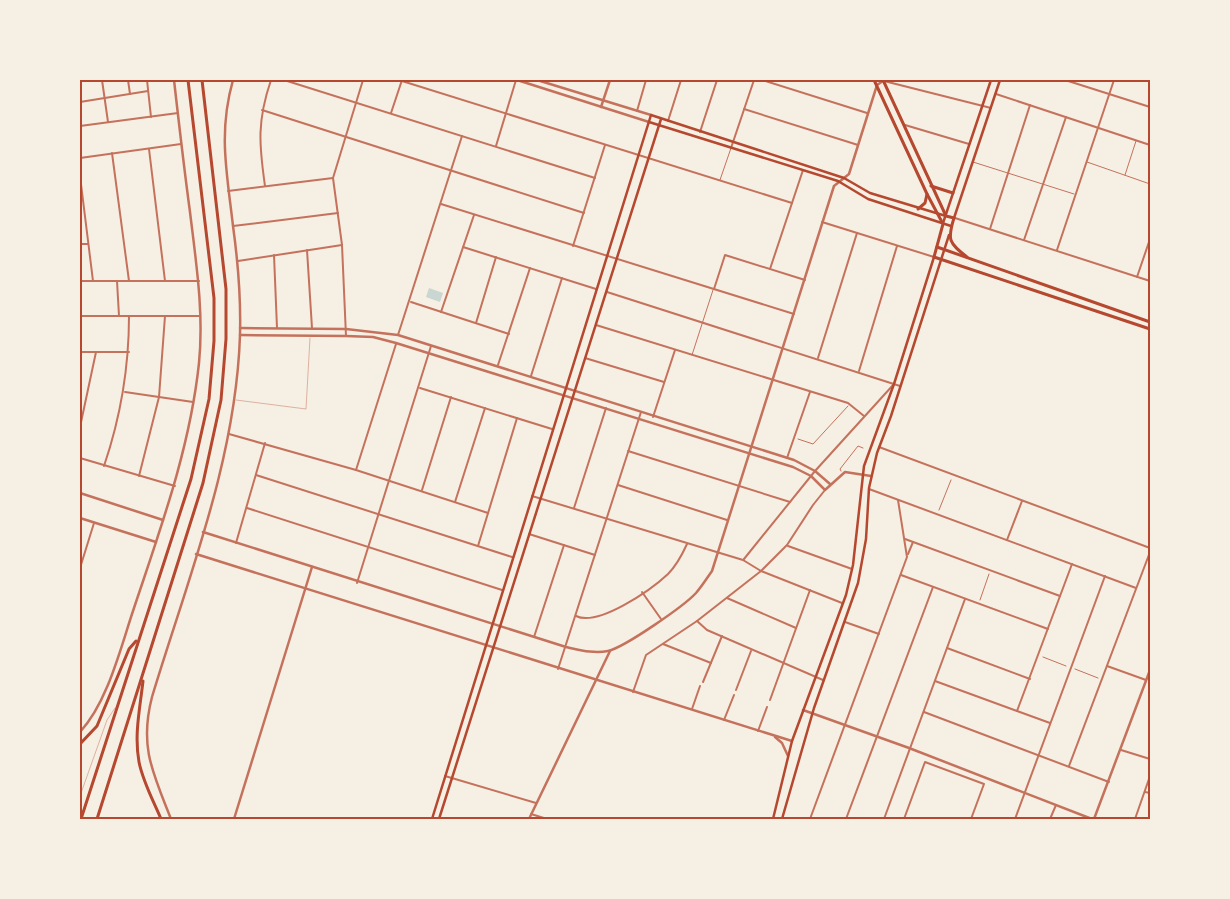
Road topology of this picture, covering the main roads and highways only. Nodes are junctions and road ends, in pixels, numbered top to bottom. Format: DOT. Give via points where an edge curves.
graph roads {
  1 [pos="188,80"];
  2 [pos="202,80"];
  3 [pos="874,80"];
  4 [pos="882,80"];
  5 [pos="991,80"];
  6 [pos="1000,80"];
  7 [pos="660,119"];
  8 [pos="649,122"];
  9 [pos="658,125"];
  10 [pos="931,186"];
  11 [pos="953,193"];
  12 [pos="927,194"];
  13 [pos="918,209"];
  14 [pos="937,214"];
  15 [pos="946,216"];
  16 [pos="954,218"];
  17 [pos="943,224"];
  18 [pos="952,226"];
  19 [pos="949,235"];
  20 [pos="936,247"];
  21 [pos="944,250"];
  22 [pos="934,257"];
  23 [pos="942,259"];
  24 [pos="969,259"];
  25 [pos="1150,322"];
  26 [pos="1150,329"];
  27 [pos="138,638"];
  28 [pos="483,656"];
  29 [pos="490,658"];
  30 [pos="144,673"];
  31 [pos="467,706"];
  32 [pos="474,708"];
  33 [pos="457,739"];
  34 [pos="464,740"];
  35 [pos="80,744"];
  36 [pos="81,819"];
  37 [pos="97,819"];
  38 [pos="161,819"];
  39 [pos="432,819"];
  40 [pos="439,819"];
  41 [pos="773,819"];
  42 [pos="782,819"];
  1 -- 27 [label="main road" via="214,298 212,377 205,424 191,480"];
  2 -- 30 [label="main road" via="226,288 221,400 203,484"];
  3 -- 12 [label="main road"];
  4 -- 10 [label="main road"];
  5 -- 11 [label="main road"];
  6 -- 16 [label="main road"];
  7 -- 8 [label="main road" via="651,116"];
  7 -- 9 [label="main road"];
  7 -- 13 [label="main road" via="844,178 870,193"];
  8 -- 9 [label="main road"];
  8 -- 28 [label="main road"];
  9 -- 17 [label="main road" via="838,181 868,199"];
  9 -- 29 [label="main road"];
  10 -- 11 [label="main road"];
  10 -- 15 [label="main road"];
  11 -- 15 [label="main road"];
  12 -- 13 [label="main road" via="925,203"];
  12 -- 14 [label="main road"];
  13 -- 14 [label="main road"];
  14 -- 15 [label="main road"];
  14 -- 17 [label="main road"];
  15 -- 16 [label="main road"];
  15 -- 17 [label="main road"];
  16 -- 18 [label="main road"];
  17 -- 18 [label="main road"];
  17 -- 20 [label="main road"];
  18 -- 19 [label="main road"];
  19 -- 21 [label="main road"];
  19 -- 24 [label="main road" via="955,247"];
  20 -- 21 [label="main road"];
  20 -- 22 [label="main road"];
  21 -- 23 [label="main road"];
  21 -- 24 [label="main road"];
  22 -- 23 [label="main road"];
  22 -- 41 [label="main road" via="894,383 870,444 862,474 852,569 843,603 792,741"];
  23 -- 26 [label="main road"];
  23 -- 42 [label="main road" via="879,447 869,489 863,562 812,714"];
  24 -- 25 [label="main road"];
  27 -- 35 [label="main road" via="129,649 97,726"];
  27 -- 36 [label="main road"];
  28 -- 29 [label="main road"];
  28 -- 31 [label="main road"];
  29 -- 32 [label="main road"];
  30 -- 37 [label="main road"];
  30 -- 38 [label="main road" via="137,728 138,753 143,777"];
  31 -- 32 [label="main road"];
  31 -- 33 [label="main road"];
  32 -- 34 [label="main road"];
  33 -- 34 [label="main road"];
  33 -- 39 [label="main road"];
  34 -- 40 [label="main road"];
}
